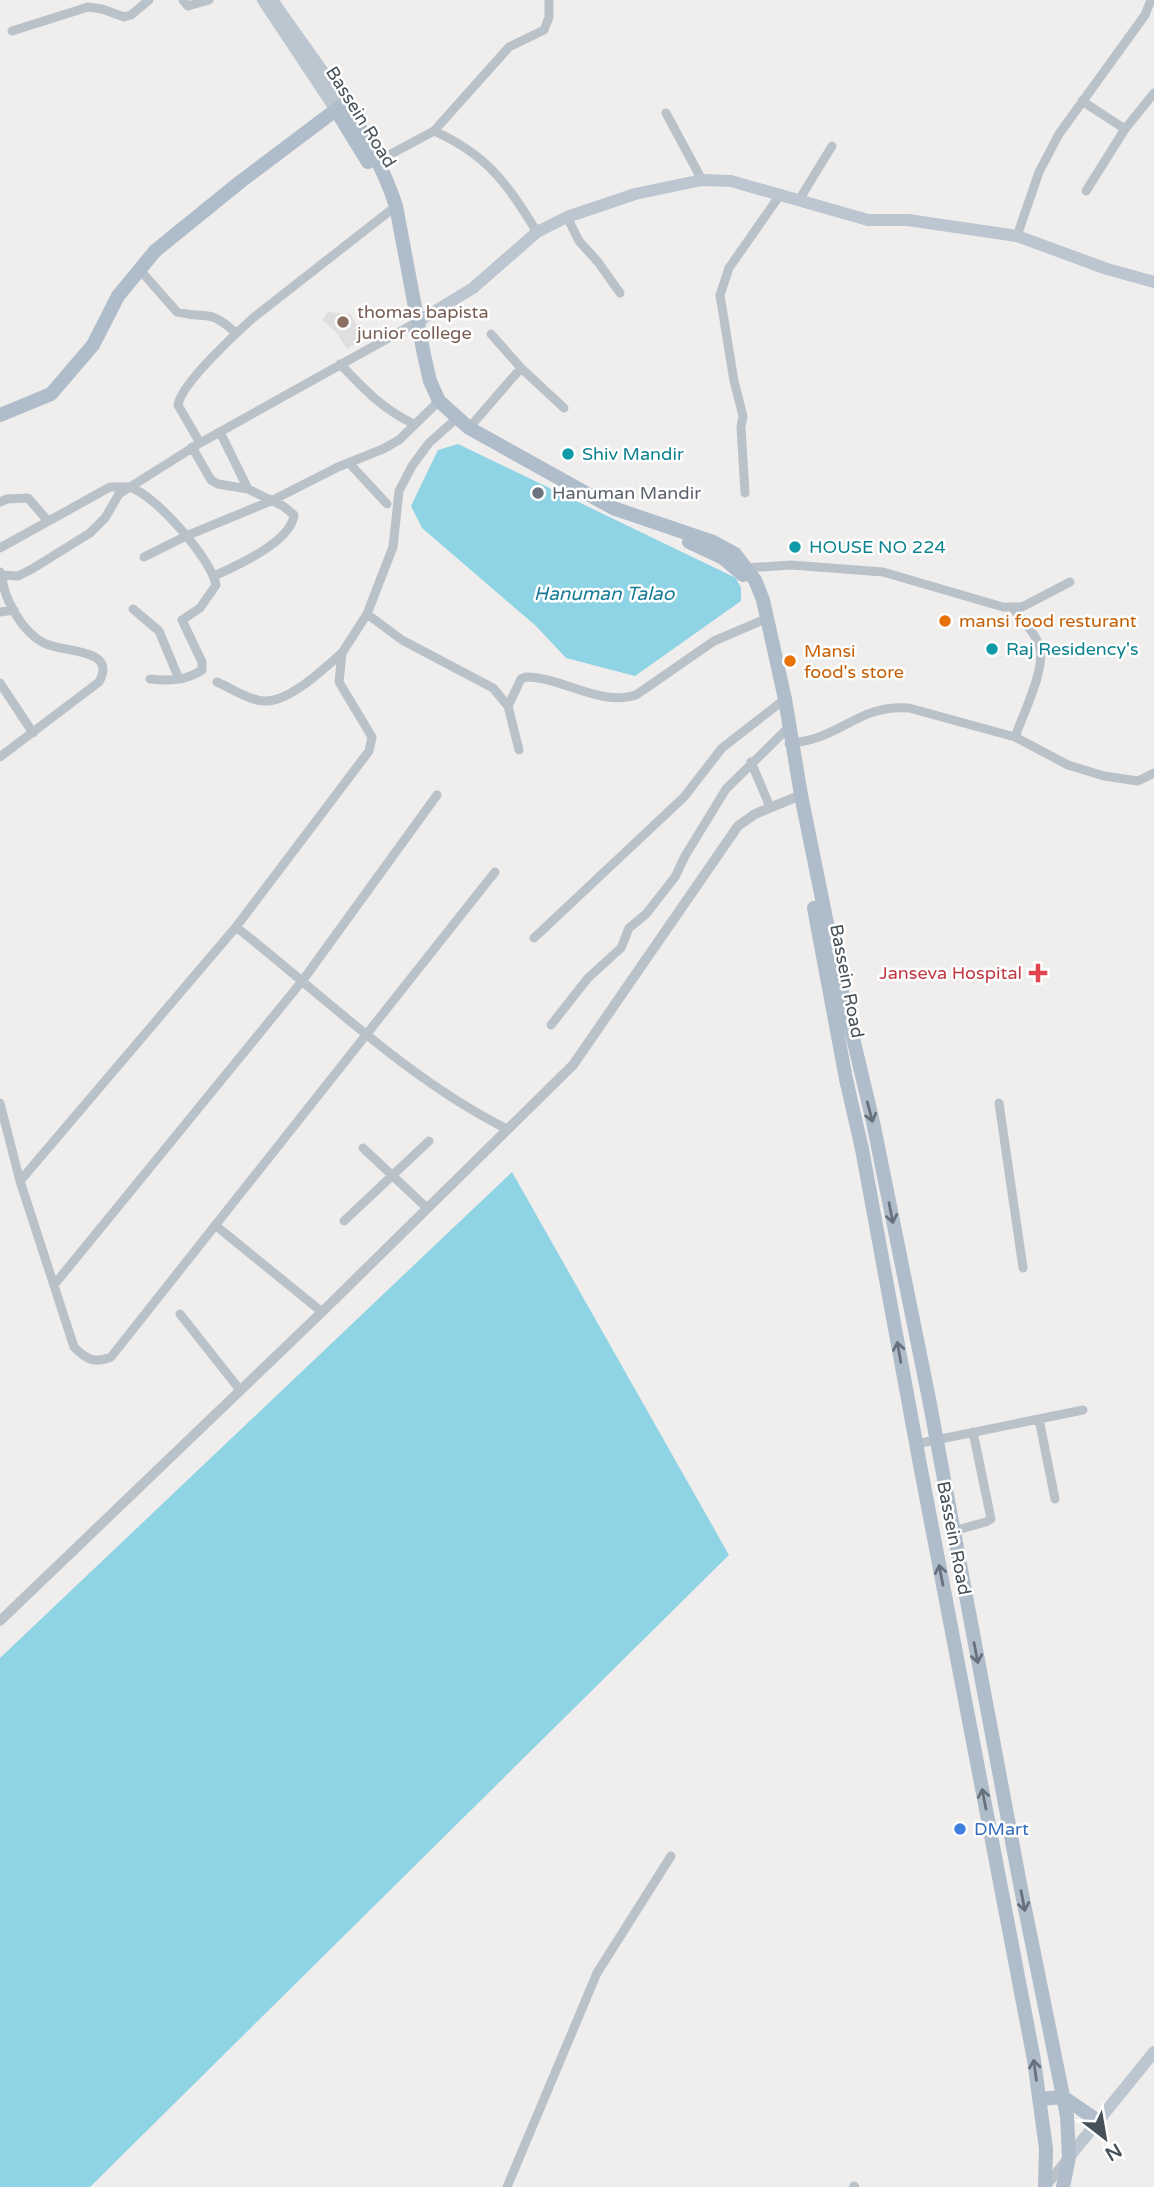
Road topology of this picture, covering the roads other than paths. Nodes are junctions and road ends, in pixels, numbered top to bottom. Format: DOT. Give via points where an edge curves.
graph roads {
  1 [pos="149,0"];
  2 [pos="183,0"];
  3 [pos="209,0"];
  4 [pos="263,0"];
  5 [pos="272,0"];
  6 [pos="549,0"];
  7 [pos="1151,0"];
  8 [pos="12,31"];
  9 [pos="1154,93"];
  10 [pos="1082,101"];
  11 [pos="341,107"];
  12 [pos="666,113"];
  13 [pos="1125,129"];
  14 [pos="434,131"];
  15 [pos="832,146"];
  16 [pos="378,161"];
  17 [pos="702,180"];
  18 [pos="1086,191"];
  19 [pos="779,195"];
  20 [pos="799,200"];
  21 [pos="393,208"];
  22 [pos="567,217"];
  23 [pos="537,232"];
  24 [pos="1017,236"];
  25 [pos="140,270"];
  26 [pos="1154,282"];
  27 [pos="620,292"];
  28 [pos="415,323"];
  29 [pos="236,333"];
  30 [pos="491,334"];
  31 [pos="340,364"];
  32 [pos="521,368"];
  33 [pos="437,403"];
  34 [pos="564,408"];
  35 [pos="0,415"];
  36 [pos="454,421"];
  37 [pos="414,424"];
  38 [pos="469,428"];
  39 [pos="220,432"];
  40 [pos="196,445"];
  41 [pos="349,463"];
  42 [pos="131,487"];
  43 [pos="248,489"];
  44 [pos="745,493"];
  45 [pos="271,501"];
  46 [pos="0,502"];
  47 [pos="387,504"];
  48 [pos="48,520"];
  49 [pos="186,536"];
  50 [pos="0,548"];
  51 [pos="144,557"];
  52 [pos="744,569"];
  53 [pos="1,573"];
  54 [pos="214,576"];
  55 [pos="1070,582"];
  56 [pos="1,588"];
  57 [pos="1012,607"];
  58 [pos="133,609"];
  59 [pos="14,610"];
  60 [pos="0,612"];
  61 [pos="367,614"];
  62 [pos="765,619"];
  63 [pos="342,653"];
  64 [pos="150,679"];
  65 [pos="179,679"];
  66 [pos="0,682"];
  67 [pos="217,682"];
  68 [pos="783,701"];
  69 [pos="508,706"];
  70 [pos="33,733"];
  71 [pos="789,736"];
  72 [pos="1014,737"];
  73 [pos="519,750"];
  74 [pos="0,757"];
  75 [pos="751,762"];
  76 [pos="1154,774"];
  77 [pos="437,794"];
  78 [pos="798,796"];
  79 [pos="770,807"];
  80 [pos="495,872"];
  81 [pos="236,927"];
  82 [pos="534,938"];
  83 [pos="303,980"];
  84 [pos="551,1025"];
  85 [pos="366,1033"];
  86 [pos="0,1103"];
  87 [pos="999,1103"];
  88 [pos="507,1129"];
  89 [pos="429,1141"];
  90 [pos="363,1148"];
  91 [pos="392,1175"];
  92 [pos="20,1181"];
  93 [pos="427,1208"];
  94 [pos="344,1221"];
  95 [pos="215,1225"];
  96 [pos="901,1264"];
  97 [pos="884,1268"];
  98 [pos="1023,1268"];
  99 [pos="54,1285"];
  100 [pos="321,1312"];
  101 [pos="180,1314"];
  102 [pos="240,1390"];
  103 [pos="1083,1410"];
  104 [pos="1039,1419"];
  105 [pos="973,1432"];
  106 [pos="935,1439"];
  107 [pos="916,1444"];
  108 [pos="1055,1499"];
  109 [pos="953,1531"];
  110 [pos="1,1620"];
  111 [pos="671,1856"];
  112 [pos="1017,1870"];
  113 [pos="998,1874"];
  114 [pos="1035,1960"];
  115 [pos="1016,1965"];
  116 [pos="1154,2052"];
  117 [pos="1063,2097"];
  118 [pos="1039,2099"];
  119 [pos="1098,2121"];
  120 [pos="1069,2157"];
  121 [pos="507,2187"];
  122 [pos="1045,2187"];
  123 [pos="1063,2187"];
  1 -- 8 [label="street" via="124,17 88,6"];
  2 -- 3 [label="street" via="188,6"];
  4 -- 11 [label="main road, Bassein Road"];
  5 -- 11 [label="main road, Bassein Road"];
  6 -- 14 [label="street" via="544,30 509,47"];
  7 -- 10 [label="street" via="1145,15"];
  9 -- 13 [label="street"];
  10 -- 13 [label="street"];
  10 -- 24 [label="street" via="1039,172"];
  11 -- 16 [label="main road"];
  11 -- 21 [label="main road, Bassein Road"];
  11 -- 25 [label="main road" via="187,223"];
  12 -- 17 [label="street"];
  13 -- 18 [label="street"];
  14 -- 16 [label="street"];
  14 -- 23 [label="street" via="481,158 504,180"];
  15 -- 20 [label="street"];
  16 -- 21 [label="main road"];
  17 -- 19 [label="main road" via="731,181"];
  17 -- 22 [label="main road" via="635,194"];
  19 -- 20 [label="main road"];
  19 -- 44 [label="street" via="729,268 720,295 743,416"];
  20 -- 24 [label="main road" via="869,220 908,220"];
  21 -- 28 [label="main road"];
  21 -- 29 [label="street"];
  22 -- 23 [label="main road"];
  22 -- 27 [label="street" via="579,241"];
  23 -- 28 [label="main road" via="473,288"];
  24 -- 26 [label="main road"];
  25 -- 29 [label="street" via="177,312 212,315"];
  25 -- 35 [label="main road" via="118,296 93,345 51,394"];
  28 -- 31 [label="street"];
  28 -- 33 [label="main road"];
  29 -- 40 [label="street" via="179,398"];
  30 -- 32 [label="street"];
  31 -- 37 [label="street" via="370,396"];
  31 -- 39 [label="street"];
  32 -- 34 [label="street"];
  32 -- 38 [label="street"];
  33 -- 36 [label="main road"];
  33 -- 37 [label="street"];
  36 -- 38 [label="main road"];
  36 -- 52 [label="main road" via="603,512 690,543"];
  36 -- 61 [label="street" via="429,443 399,491 393,547"];
  37 -- 41 [label="street" via="399,440"];
  38 -- 52 [label="main road" via="613,508 713,542 735,554"];
  39 -- 40 [label="street"];
  39 -- 43 [label="street"];
  40 -- 42 [label="street"];
  40 -- 43 [label="street" via="211,480"];
  41 -- 45 [label="street"];
  41 -- 47 [label="street"];
  42 -- 48 [label="street" via="101,489"];
  42 -- 49 [label="street" via="154,502"];
  42 -- 53 [label="street" via="119,494 90,533 18,576"];
  43 -- 45 [label="street"];
  45 -- 49 [label="street"];
  45 -- 54 [label="street" via="291,511 294,521 250,560"];
  46 -- 48 [label="street" via="28,498"];
  48 -- 50 [label="street"];
  49 -- 51 [label="street"];
  49 -- 54 [label="street"];
  52 -- 57 [label="street" via="790,565 883,572"];
  52 -- 62 [label="main road, Bassein Road" via="755,580"];
  53 -- 56 [label="street"];
  54 -- 65 [label="street" via="216,585 200,608 182,620 202,670"];
  55 -- 57 [label="street" via="1022,607"];
  56 -- 59 [label="street"];
  57 -- 72 [label="street" via="1035,638 1041,656"];
  58 -- 65 [label="street" via="159,631"];
  59 -- 60 [label="street"];
  59 -- 70 [label="street" via="35,638 58,649 82,651 102,665 99,682"];
  61 -- 63 [label="street"];
  61 -- 69 [label="street" via="402,640 493,688"];
  62 -- 68 [label="main road, Bassein Road"];
  62 -- 69 [label="street" via="714,641 636,695 607,697 526,677"];
  63 -- 67 [label="street" via="290,694 273,701 260,701"];
  63 -- 81 [label="street" via="339,681 372,737 369,751"];
  64 -- 65 [label="street"];
  66 -- 70 [label="street"];
  68 -- 71 [label="main road, Bassein Road"];
  68 -- 82 [label="street" via="722,748 684,797"];
  69 -- 73 [label="street"];
  70 -- 74 [label="street"];
  71 -- 72 [label="street" via="818,737 861,715 893,707"];
  71 -- 75 [label="street"];
  71 -- 78 [label="main road, Bassein Road"];
  72 -- 76 [label="street" via="1068,765 1104,776 1138,781"];
  75 -- 79 [label="street"];
  75 -- 84 [label="street" via="726,789 675,877 629,929 621,948 588,978"];
  77 -- 83 [label="street"];
  78 -- 79 [label="street"];
  78 -- 96 [label="main road, Bassein Road, one-way"];
  78 -- 97 [label="main road, Bassein Road" via="827,980"];
  79 -- 88 [label="street" via="738,826 573,1065"];
  80 -- 85 [label="street"];
  81 -- 83 [label="street"];
  81 -- 92 [label="street"];
  83 -- 85 [label="street"];
  83 -- 99 [label="street"];
  85 -- 88 [label="street" via="442,1091"];
  85 -- 95 [label="street"];
  86 -- 92 [label="street"];
  87 -- 98 [label="street"];
  88 -- 93 [label="street"];
  89 -- 91 [label="street"];
  90 -- 91 [label="street"];
  91 -- 93 [label="street"];
  91 -- 94 [label="street"];
  92 -- 99 [label="street"];
  93 -- 100 [label="street"];
  95 -- 99 [label="street" via="111,1357 101,1361 85,1359 74,1347"];
  95 -- 100 [label="street"];
  96 -- 97 [label="main road"];
  96 -- 106 [label="main road, Bassein Road"];
  107 -- 97 [label="main road, Bassein Road, one-way"];
  100 -- 102 [label="street"];
  101 -- 102 [label="street"];
  102 -- 110 [label="street"];
  103 -- 104 [label="street"];
  104 -- 105 [label="street"];
  104 -- 108 [label="street"];
  105 -- 106 [label="street"];
  105 -- 109 [label="street" via="992,1519"];
  106 -- 107 [label="street"];
  106 -- 109 [label="main road, Bassein Road"];
  113 -- 107 [label="main road, Bassein Road, one-way"];
  109 -- 112 [label="main road, Bassein Road, one-way"];
  111 -- 121 [label="street" via="597,1973"];
  112 -- 113 [label="main road"];
  112 -- 114 [label="main road, Bassein Road, one-way"];
  113 -- 115 [label="main road, Bassein Road"];
  114 -- 115 [label="main road"];
  114 -- 117 [label="main road, Bassein Road"];
  118 -- 115 [label="main road, Bassein Road, one-way"];
  116 -- 119 [label="main road"];
  117 -- 118 [label="main road"];
  117 -- 119 [label="main road"];
  117 -- 120 [label="main road, Bassein Road"];
  118 -- 122 [label="main road, Bassein Road" via="1046,2149"];
  119 -- 120 [label="main road"];
  120 -- 122 [label="street"];
  120 -- 123 [label="main road, Bassein Road"];
}
